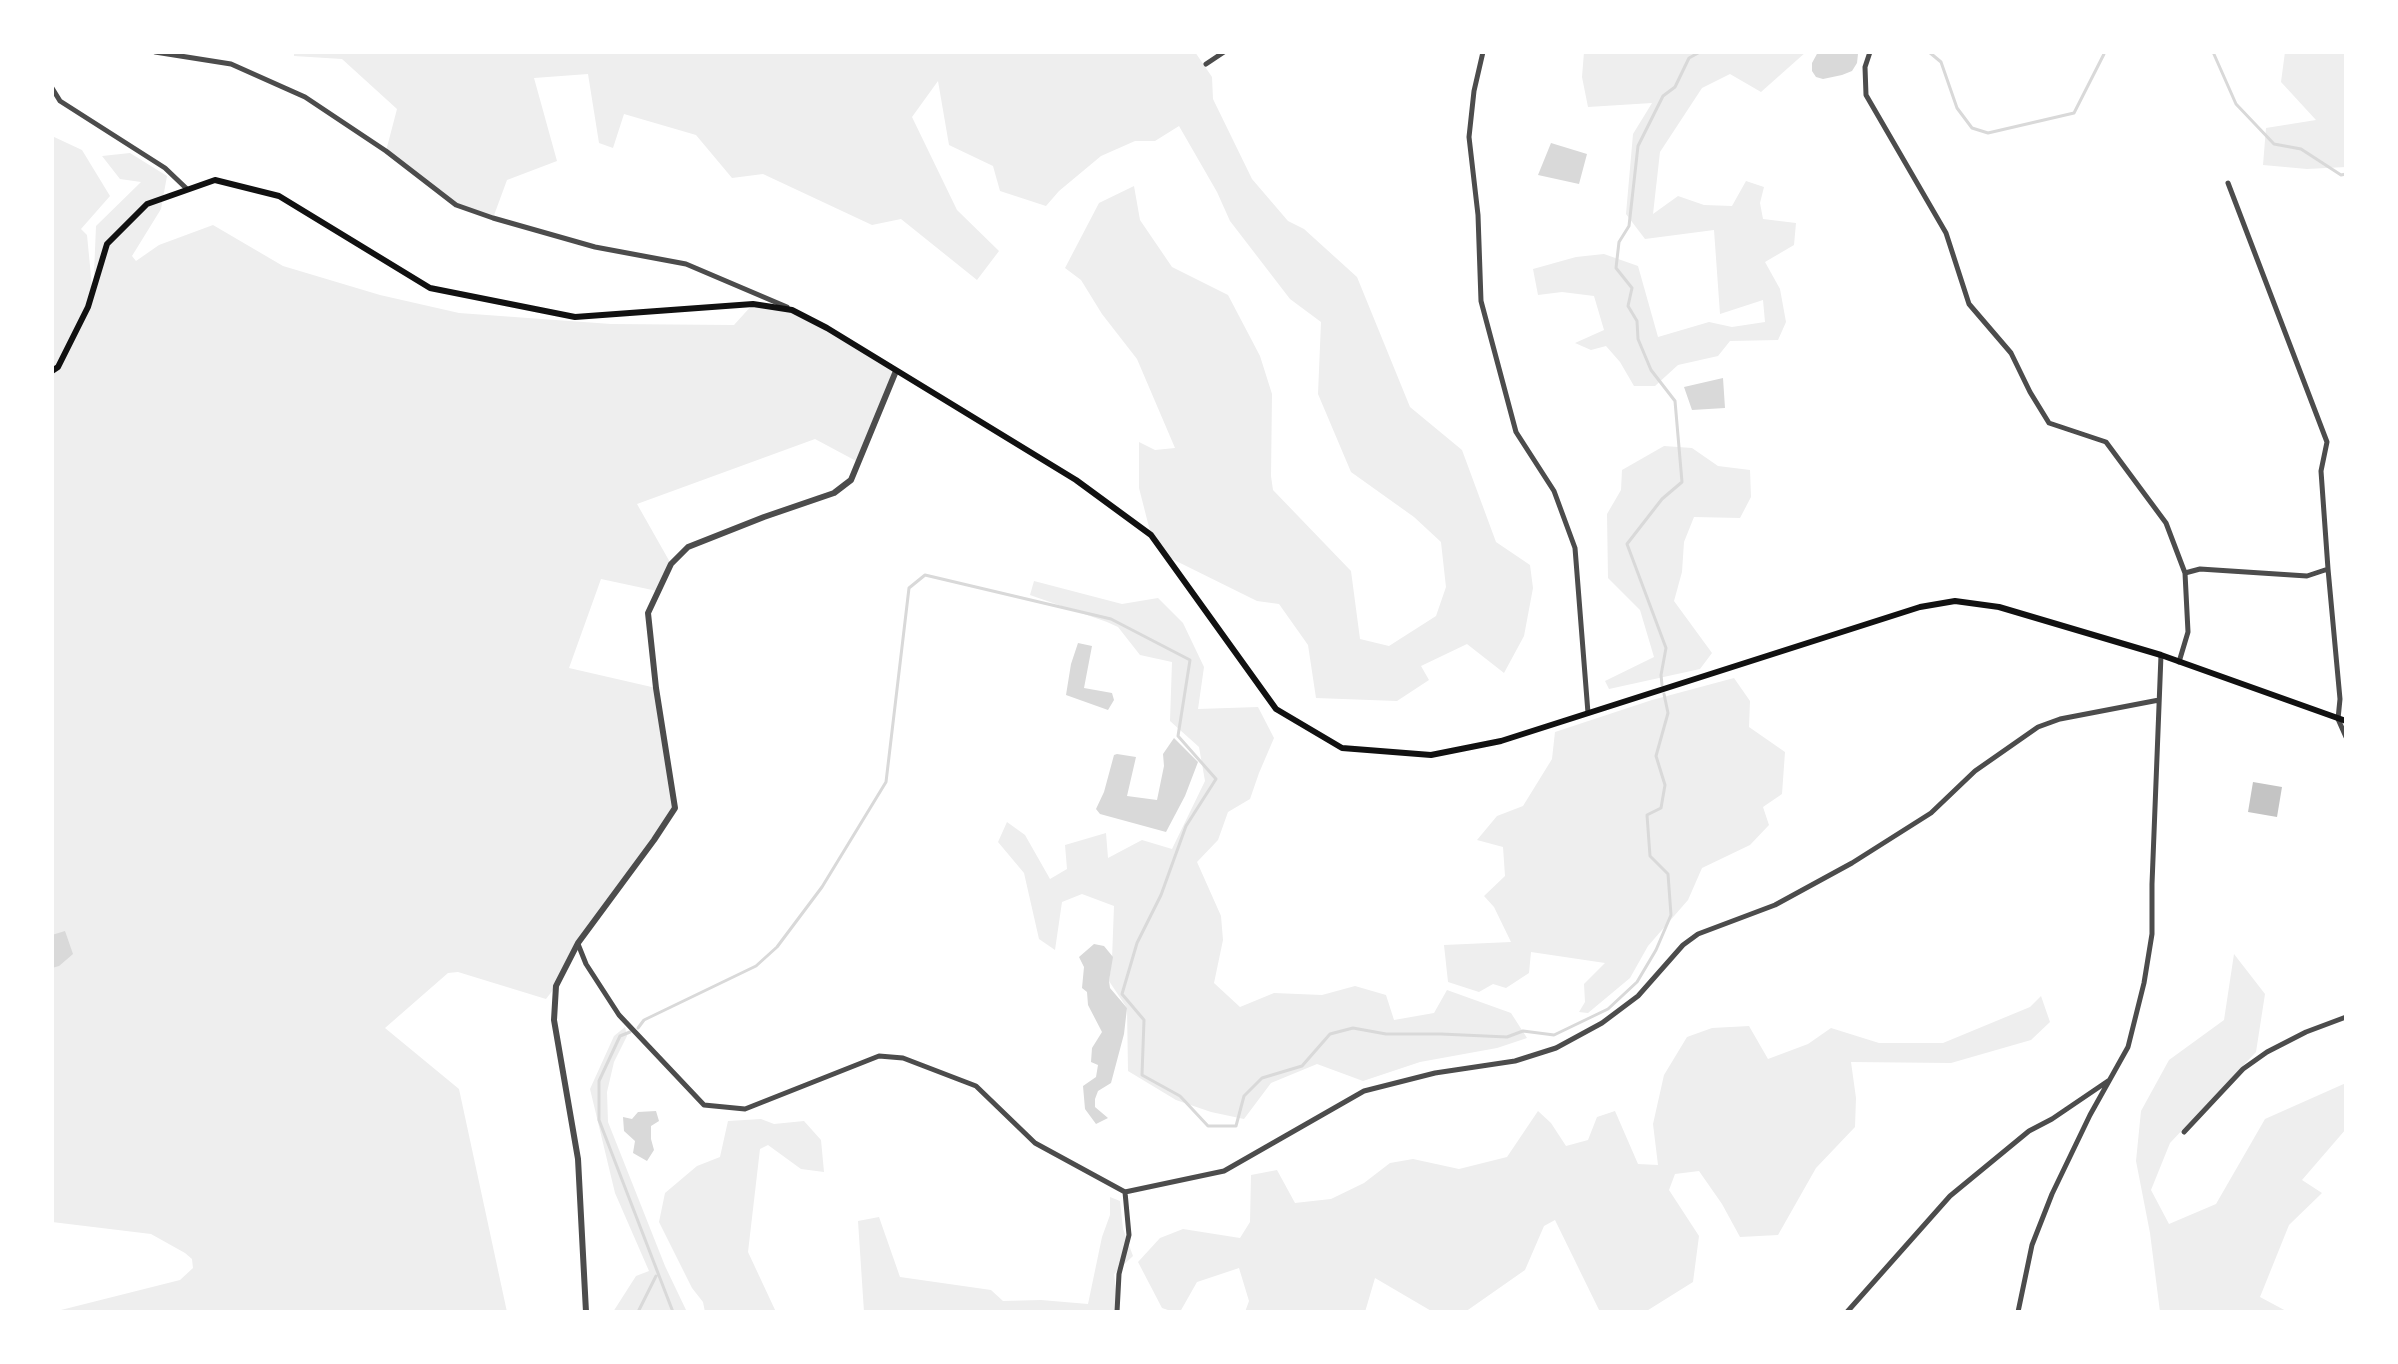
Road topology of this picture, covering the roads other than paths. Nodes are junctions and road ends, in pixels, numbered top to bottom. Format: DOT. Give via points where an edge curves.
graph roads {
  1 [pos="155,52"];
  2 [pos="1224,52"];
  3 [pos="1483,52"];
  4 [pos="1870,52"];
  5 [pos="1206,64"];
  6 [pos="52,88"];
  7 [pos="2228,183"];
  8 [pos="187,189"];
  9 [pos="792,310"];
  10 [pos="52,371"];
  11 [pos="896,371"];
  12 [pos="2328,569"];
  13 [pos="2185,573"];
  14 [pos="2161,655"];
  15 [pos="2179,662"];
  16 [pos="2159,700"];
  17 [pos="1588,713"];
  18 [pos="2342,720"];
  19 [pos="2346,737"];
  20 [pos="578,943"];
  21 [pos="2346,1017"];
  22 [pos="2110,1079"];
  23 [pos="2184,1132"];
  24 [pos="1125,1192"];
  25 [pos="586,1312"];
  26 [pos="1117,1312"];
  27 [pos="1847,1312"];
  28 [pos="2018,1312"];
  1 -- 9 [label="street" via="231,64 305,97 456,205 595,247 686,264"];
  2 -- 5 [label="street"];
  3 -- 17 [label="street" via="1469,137 1481,301 1516,432 1554,491 1575,548"];
  4 -- 13 [label="street" via="1866,95 1946,233 1969,304 2011,353 2049,423 2106,442 2166,523"];
  6 -- 8 [label="street" via="60,101 165,168"];
  7 -- 12 [label="street" via="2327,442 2321,471"];
  8 -- 9 [label="main road" via="215,180 279,196 430,288 575,317 753,304"];
  8 -- 10 [label="main road" via="147,204 107,244 88,307"];
  9 -- 11 [label="main road"];
  11 -- 17 [label="main road" via="1076,480 1151,535 1276,709 1342,748 1431,755 1501,741"];
  11 -- 20 [label="street" via="851,480 834,493 688,547 671,564 648,613 675,808"];
  12 -- 13 [label="street" via="2307,576 2200,569"];
  12 -- 18 [label="street"];
  13 -- 15 [label="street" via="2188,632"];
  14 -- 15 [label="main road"];
  14 -- 16 [label="street"];
  14 -- 17 [label="main road" via="1999,607 1955,601 1920,607"];
  15 -- 18 [label="main road"];
  16 -- 22 [label="street" via="2152,934 2128,1047"];
  16 -- 24 [label="street" via="2038,727 1975,771 1931,813 1852,863 1775,905 1698,934 1638,996 1556,1048 1364,1091 1224,1171"];
  18 -- 19 [label="street"];
  20 -- 24 [label="street" via="619,1015 704,1105 745,1109 879,1056 903,1058 976,1086 1035,1143"];
  20 -- 25 [label="street" via="556,986 554,1020 578,1159"];
  21 -- 23 [label="street" via="2306,1032 2243,1069"];
  22 -- 27 [label="street" via="2029,1131 1950,1196"];
  22 -- 28 [label="street" via="2052,1194 2032,1245"];
  24 -- 26 [label="street" via="1129,1235"];
}
